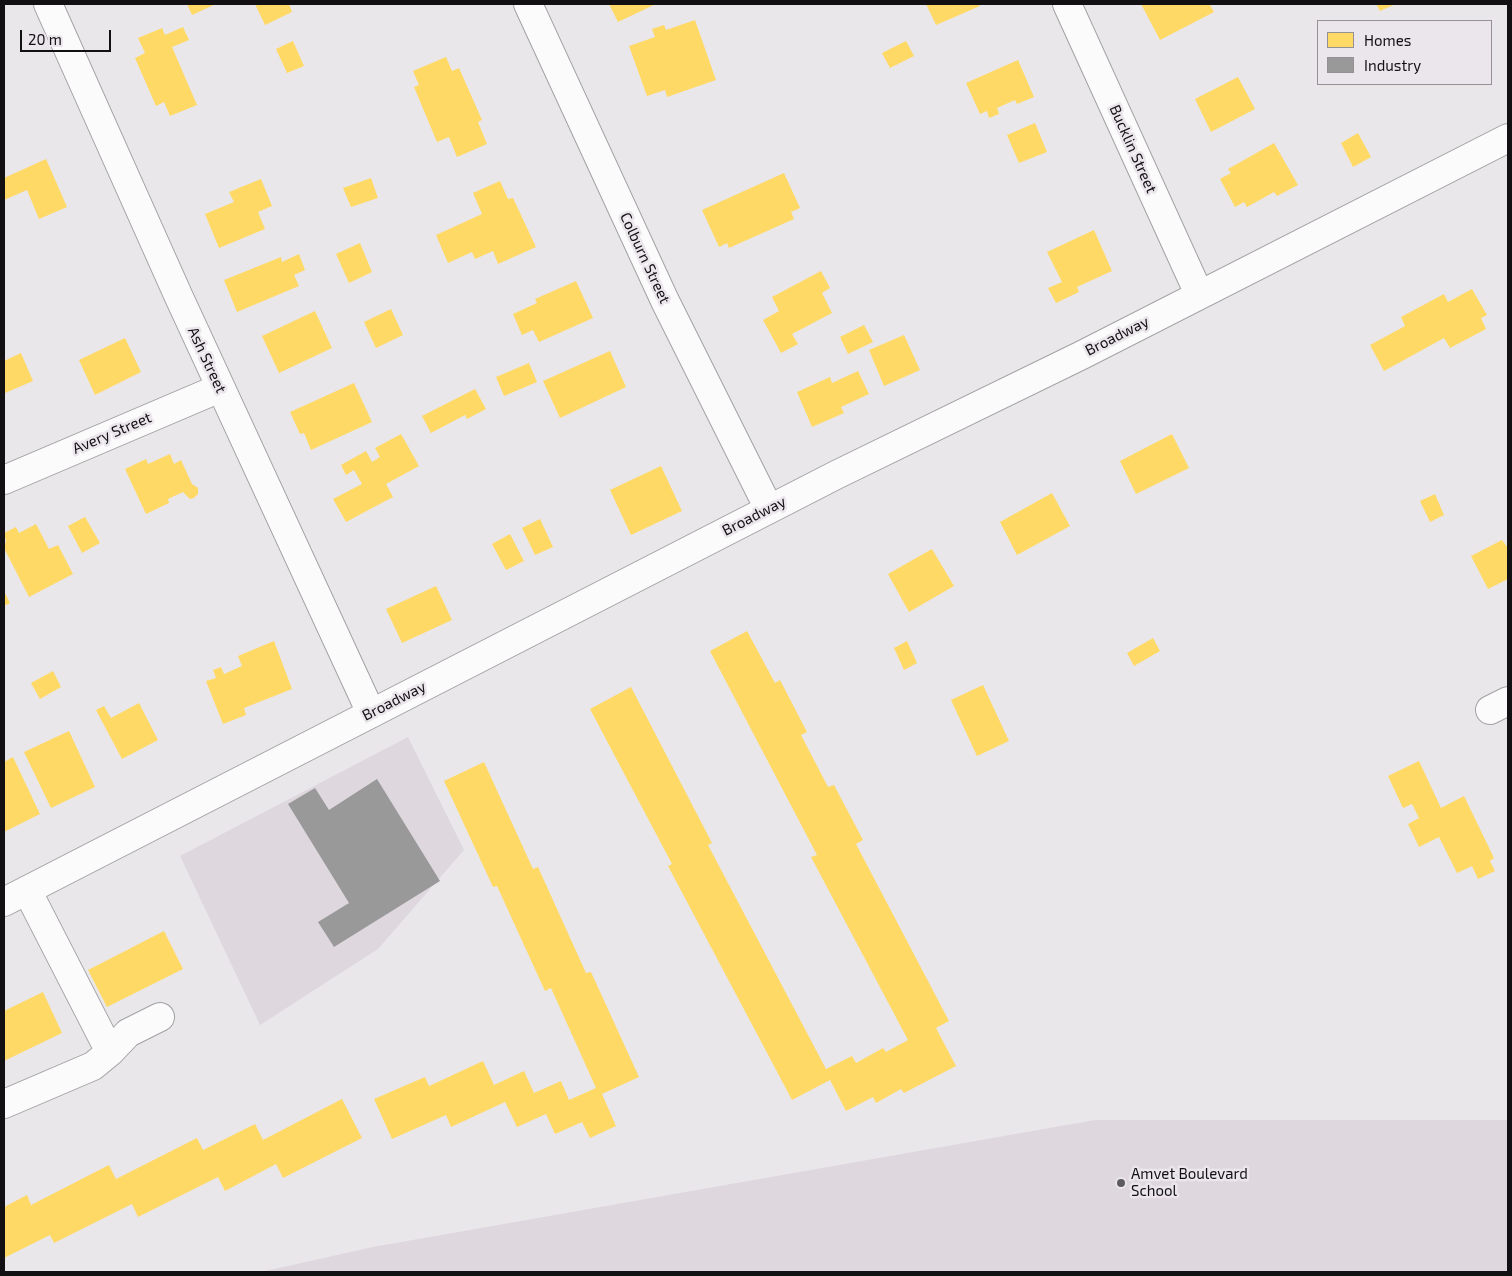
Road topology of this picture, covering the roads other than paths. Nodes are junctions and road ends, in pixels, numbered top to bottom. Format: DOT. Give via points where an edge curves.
graph roads {
  1 [pos="48,4"];
  2 [pos="528,4"];
  3 [pos="1067,4"];
  4 [pos="1508,138"];
  5 [pos="1199,294"];
  6 [pos="220,388"];
  7 [pos="4,480"];
  8 [pos="769,509"];
  9 [pos="371,713"];
  10 [pos="16,896"];
  11 [pos="160,1017"];
  12 [pos="110,1052"];
  13 [pos="4,1104"];
  1 -- 6 [label="street, Ash Street"];
  2 -- 8 [label="street, Colburn Street" via="665,301"];
  3 -- 5 [label="street, Bucklin Street"];
  4 -- 5 [label="street, Broadway"];
  5 -- 8 [label="street, Broadway"];
  6 -- 7 [label="street, Avery Street"];
  6 -- 9 [label="street, Ash Street"];
  8 -- 9 [label="street, Broadway"];
  9 -- 10 [label="street, Broadway"];
  10 -- 12 [label="street"];
  11 -- 12 [label="street" via="128,1033"];
  12 -- 13 [label="street" via="93,1066"];
}
